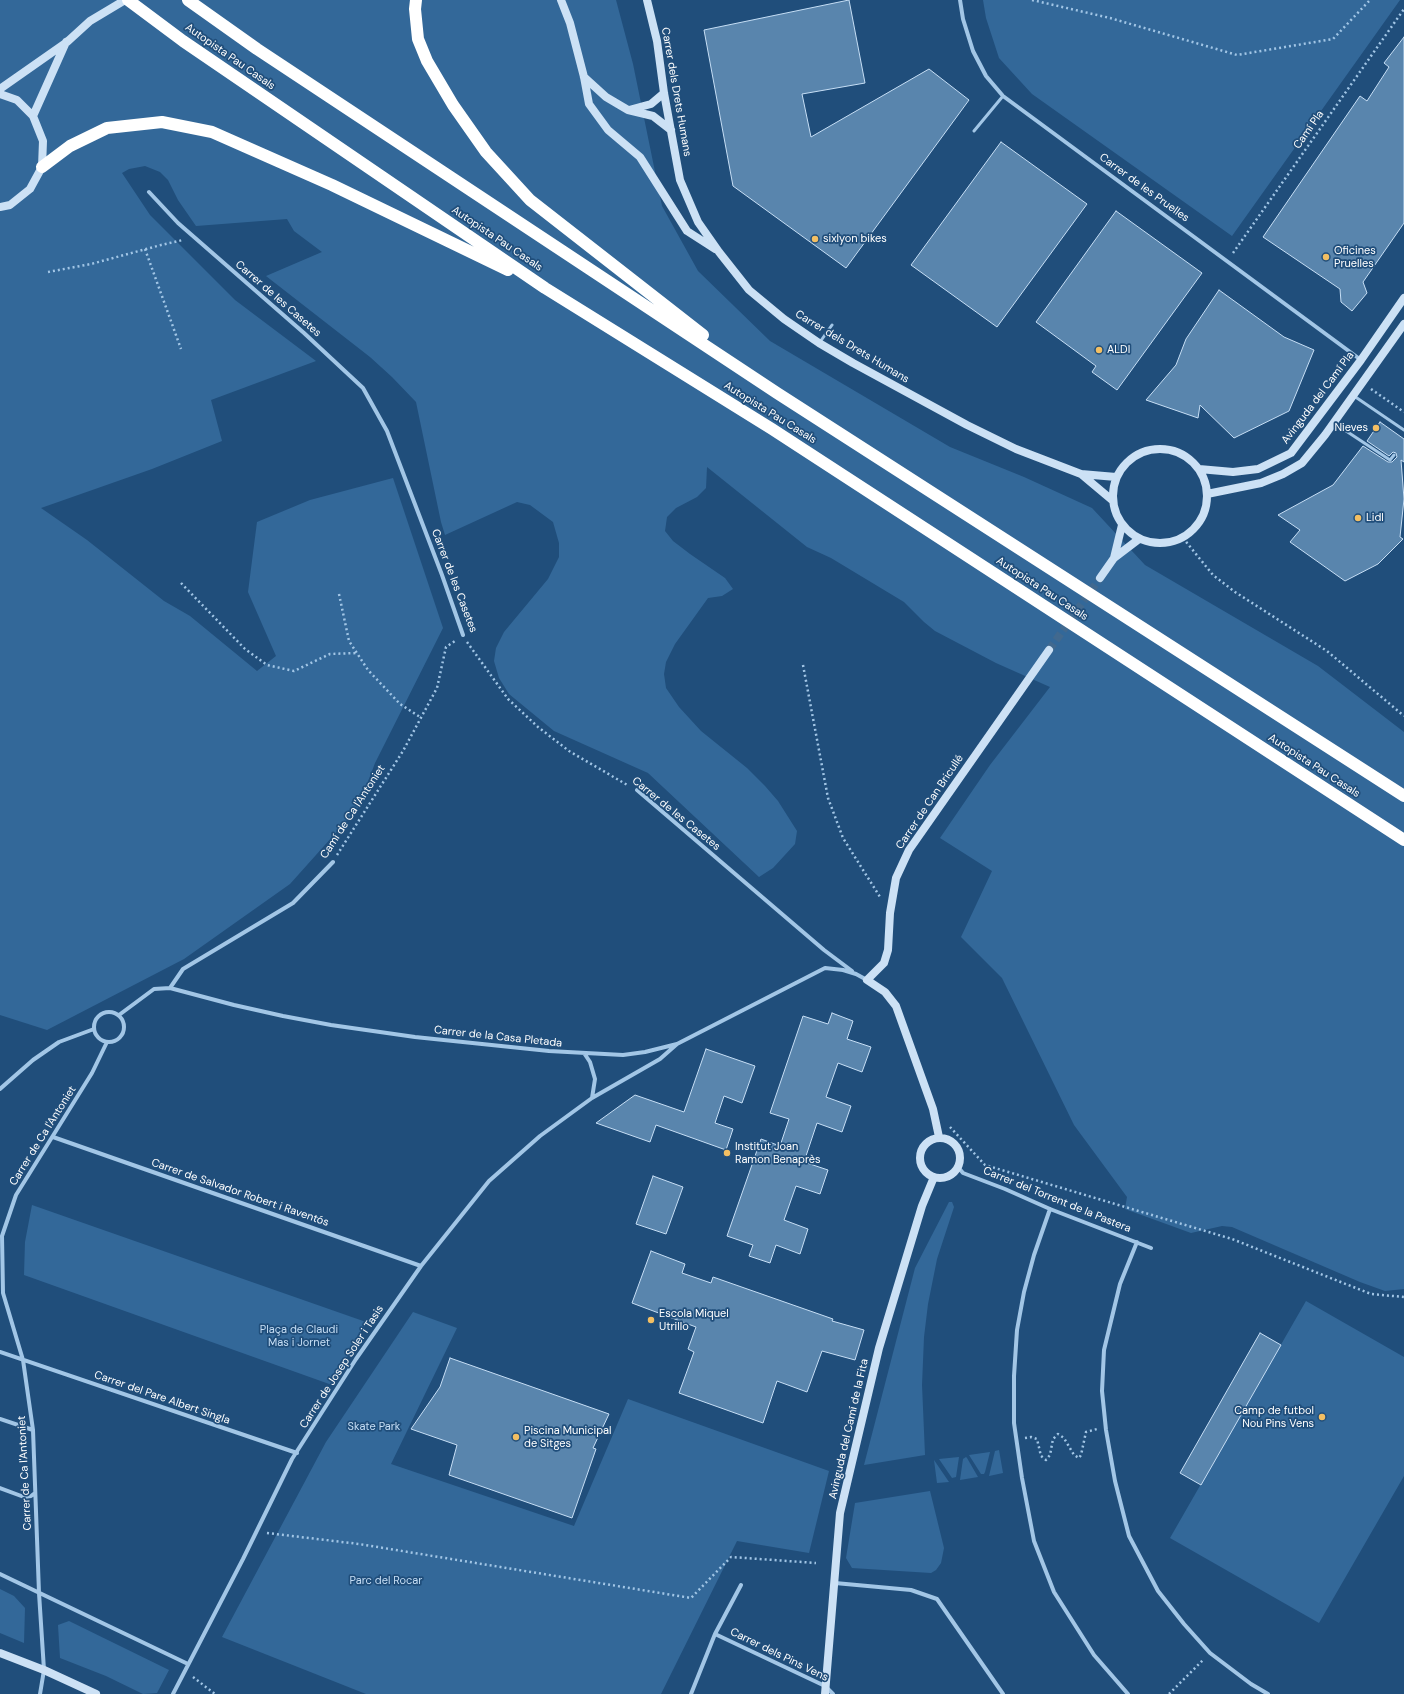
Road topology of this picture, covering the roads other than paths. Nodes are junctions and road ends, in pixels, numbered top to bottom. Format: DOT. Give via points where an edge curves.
graph roads {
  1 [pos="126,0"];
  2 [pos="416,0"];
  3 [pos="561,0"];
  4 [pos="647,0"];
  5 [pos="960,0"];
  6 [pos="192,3"];
  7 [pos="67,42"];
  8 [pos="584,76"];
  9 [pos="0,89"];
  10 [pos="664,93"];
  11 [pos="0,94"];
  12 [pos="1003,96"];
  13 [pos="628,110"];
  14 [pos="33,116"];
  15 [pos="671,130"];
  16 [pos="974,131"];
  17 [pos="42,167"];
  18 [pos="149,192"];
  19 [pos="0,207"];
  20 [pos="718,252"];
  21 [pos="545,288"];
  22 [pos="1404,298"];
  23 [pos="1404,324"];
  24 [pos="832,325"];
  25 [pos="819,342"];
  26 [pos="1361,360"];
  27 [pos="777,393"];
  28 [pos="1354,396"];
  29 [pos="1334,423"];
  30 [pos="1404,430"];
  31 [pos="1394,455"];
  32 [pos="1199,470"];
  33 [pos="1081,474"];
  34 [pos="1116,476"];
  35 [pos="1207,494"];
  36 [pos="1112,500"];
  37 [pos="1122,525"];
  38 [pos="1139,539"];
  39 [pos="1114,558"];
  40 [pos="1100,578"];
  41 [pos="463,635"];
  42 [pos="1049,650"];
  43 [pos="636,790"];
  44 [pos="1404,796"];
  45 [pos="1402,839"];
  46 [pos="333,862"];
  47 [pos="855,974"];
  48 [pos="867,980"];
  49 [pos="170,988"];
  50 [pos="119,1016"];
  51 [pos="94,1029"];
  52 [pos="107,1042"];
  53 [pos="677,1044"];
  54 [pos="584,1053"];
  55 [pos="0,1089"];
  56 [pos="592,1098"];
  57 [pos="53,1137"];
  58 [pos="939,1137"];
  59 [pos="958,1167"];
  60 [pos="934,1177"];
  61 [pos="1050,1209"];
  62 [pos="1137,1242"];
  63 [pos="1151,1248"];
  64 [pos="421,1266"];
  65 [pos="0,1352"];
  66 [pos="23,1360"];
  67 [pos="0,1419"];
  68 [pos="33,1430"];
  69 [pos="296,1453"];
  70 [pos="0,1488"];
  71 [pos="35,1493"];
  72 [pos="0,1574"];
  73 [pos="834,1583"];
  74 [pos="741,1585"];
  75 [pos="39,1593"];
  76 [pos="715,1634"];
  77 [pos="0,1653"];
  78 [pos="188,1664"];
  79 [pos="44,1670"];
  80 [pos="825,1690"];
  81 [pos="40,1694"];
  82 [pos="96,1694"];
  83 [pos="173,1694"];
  84 [pos="691,1694"];
  85 [pos="833,1694"];
  86 [pos="1003,1694"];
  87 [pos="1128,1694"];
  88 [pos="1268,1694"];
  1 -- 7 [label="street" via="90,21"];
  1 -- 21 [label="highway, Autopista Pau Casals"];
  2 -- 27 [label="highway" via="418,39 431,67 453,105 486,152 530,200"];
  3 -- 8 [label="street"];
  4 -- 10 [label="street, Carrer dels Drets Humans" via="657,41"];
  5 -- 12 [label="street, Carrer de les Pruelles" via="973,51 986,76"];
  6 -- 27 [label="highway, Autopista Pau Casals" via="263,53"];
  7 -- 9 [label="street"];
  7 -- 14 [label="street"];
  8 -- 13 [label="street" via="606,97"];
  8 -- 20 [label="street" via="589,104 608,130 640,157 687,231"];
  10 -- 13 [label="street" via="651,104"];
  10 -- 15 [label="street, Carrer dels Drets Humans"];
  11 -- 14 [label="street" via="17,100"];
  12 -- 16 [label="lane"];
  12 -- 26 [label="street, Carrer de les Pruelles"];
  13 -- 15 [label="street" via="653,116"];
  14 -- 17 [label="street" via="43,141"];
  15 -- 20 [label="street, Carrer dels Drets Humans" via="680,180 690,206"];
  17 -- 19 [label="street" via="30,189 10,205"];
  17 -- 21 [label="highway" via="70,146 107,128 162,122 212,132 332,184"];
  18 -- 41 [label="street, Carrer de les Casetes" via="178,223 363,388 387,432"];
  20 -- 25 [label="street, Carrer dels Drets Humans" via="749,290 784,319"];
  21 -- 45 [label="highway, Autopista Pau Casals" via="772,429"];
  22 -- 26 [label="street, Avinguda del Camí Pla"];
  23 -- 28 [label="street"];
  24 -- 25 [label="lane"];
  25 -- 33 [label="street, Carrer dels Drets Humans" via="853,363 1016,450"];
  26 -- 32 [label="street, Avinguda del Camí Pla" via="1291,454 1258,469 1233,472"];
  27 -- 44 [label="highway, Autopista Pau Casals"];
  28 -- 29 [label="street"];
  28 -- 30 [label="lane"];
  29 -- 31 [label="lane" via="1390,460"];
  29 -- 35 [label="street" via="1302,463 1295,467 1261,483"];
  32 -- 34 [label="street" via="1179,453 1154,449 1128,460"];
  32 -- 35 [label="street"];
  33 -- 34 [label="street, Carrer dels Drets Humans"];
  33 -- 36 [label="street, Carrer dels Drets Humans"];
  34 -- 36 [label="street"];
  35 -- 38 [label="street" via="1203,516 1193,530 1183,538 1156,544"];
  36 -- 37 [label="street" via="1117,518"];
  37 -- 38 [label="street"];
  37 -- 39 [label="street"];
  38 -- 39 [label="street"];
  39 -- 40 [label="street"];
  42 -- 48 [label="street, Carrer de Can Bricullé" via="909,850 896,878 890,913 888,950 884,963"];
  43 -- 47 [label="street, Carrer de les Casetes"];
  46 -- 49 [label="street, Camí de Ca l'Antoniet" via="293,903 184,970"];
  47 -- 48 [label="street, Carrer de la Casa Pletada"];
  47 -- 53 [label="street, Carrer de la Casa Pletada" via="834,968 817,971"];
  48 -- 58 [label="street" via="885,992 896,1006 933,1109"];
  49 -- 50 [label="street, Carrer de la Casa Pletada" via="154,989"];
  49 -- 54 [label="street, Carrer de la Casa Pletada" via="234,1005 331,1025 464,1043"];
  50 -- 51 [label="street" via="110,1012 100,1015"];
  50 -- 52 [label="street" via="124,1024 123,1034 117,1040"];
  51 -- 52 [label="street" via="97,1036"];
  51 -- 55 [label="street" via="59,1042 33,1060"];
  52 -- 57 [label="street, Carrer de Ca l'Antoniet" via="92,1073"];
  53 -- 54 [label="street, Carrer de la Casa Pletada" via="623,1055"];
  53 -- 56 [label="street, Carrer de Josep Soler i Tasis" via="660,1059"];
  54 -- 56 [label="street" via="590,1062 595,1079"];
  56 -- 64 [label="street, Carrer de Josep Soler i Tasis" via="540,1136 488,1182"];
  57 -- 64 [label="street, Carrer de Salvador Robert i Raventós"];
  57 -- 66 [label="street, Carrer de Ca l'Antoniet" via="16,1195 2,1236 3,1293"];
  58 -- 59 [label="street" via="955,1144 960,1155"];
  58 -- 60 [label="street" via="924,1145 919,1159 924,1171"];
  59 -- 60 [label="street" via="946,1177"];
  59 -- 61 [label="street, Carrer del Torrent de la Pastera" via="963,1173"];
  60 -- 73 [label="street, Avinguda del Camí de la Fita" via="922,1206 879,1348 840,1513"];
  61 -- 62 [label="street, Carrer del Torrent de la Pastera"];
  61 -- 87 [label="street" via="1034,1255 1017,1330 1014,1423 1022,1478 1034,1541 1054,1592 1094,1655"];
  62 -- 63 [label="street, Carrer del Torrent de la Pastera"];
  62 -- 88 [label="street" via="1120,1284 1104,1350 1102,1391 1115,1481 1129,1536 1158,1592 1184,1624 1210,1653"];
  64 -- 69 [label="street, Carrer de Josep Soler i Tasis" via="356,1359"];
  65 -- 66 [label="street, Carrer del Pare Albert Singla"];
  66 -- 68 [label="street, Carrer de Ca l'Antoniet"];
  66 -- 69 [label="street, Carrer del Pare Albert Singla"];
  67 -- 68 [label="street"];
  68 -- 71 [label="street, Carrer de Ca l'Antoniet"];
  69 -- 78 [label="street, Carrer de Josep Soler i Tasis"];
  70 -- 71 [label="street" via="24,1497"];
  71 -- 75 [label="street, Carrer de Ca l'Antoniet"];
  72 -- 75 [label="street"];
  73 -- 80 [label="street, Avinguda del Camí de la Fita"];
  73 -- 86 [label="street" via="911,1590 937,1599"];
  74 -- 76 [label="street"];
  75 -- 78 [label="street"];
  75 -- 79 [label="street, Carrer de Ca l'Antoniet"];
  76 -- 80 [label="street, Carrer dels Pins Vens"];
  76 -- 84 [label="street"];
  77 -- 79 [label="street"];
  78 -- 83 [label="street, Carrer de Josep Soler i Tasis"];
  79 -- 81 [label="street, Carrer de Ca l'Antoniet"];
  79 -- 82 [label="street"];
  80 -- 85 [label="street, Carrer dels Pins Vens"];
}
